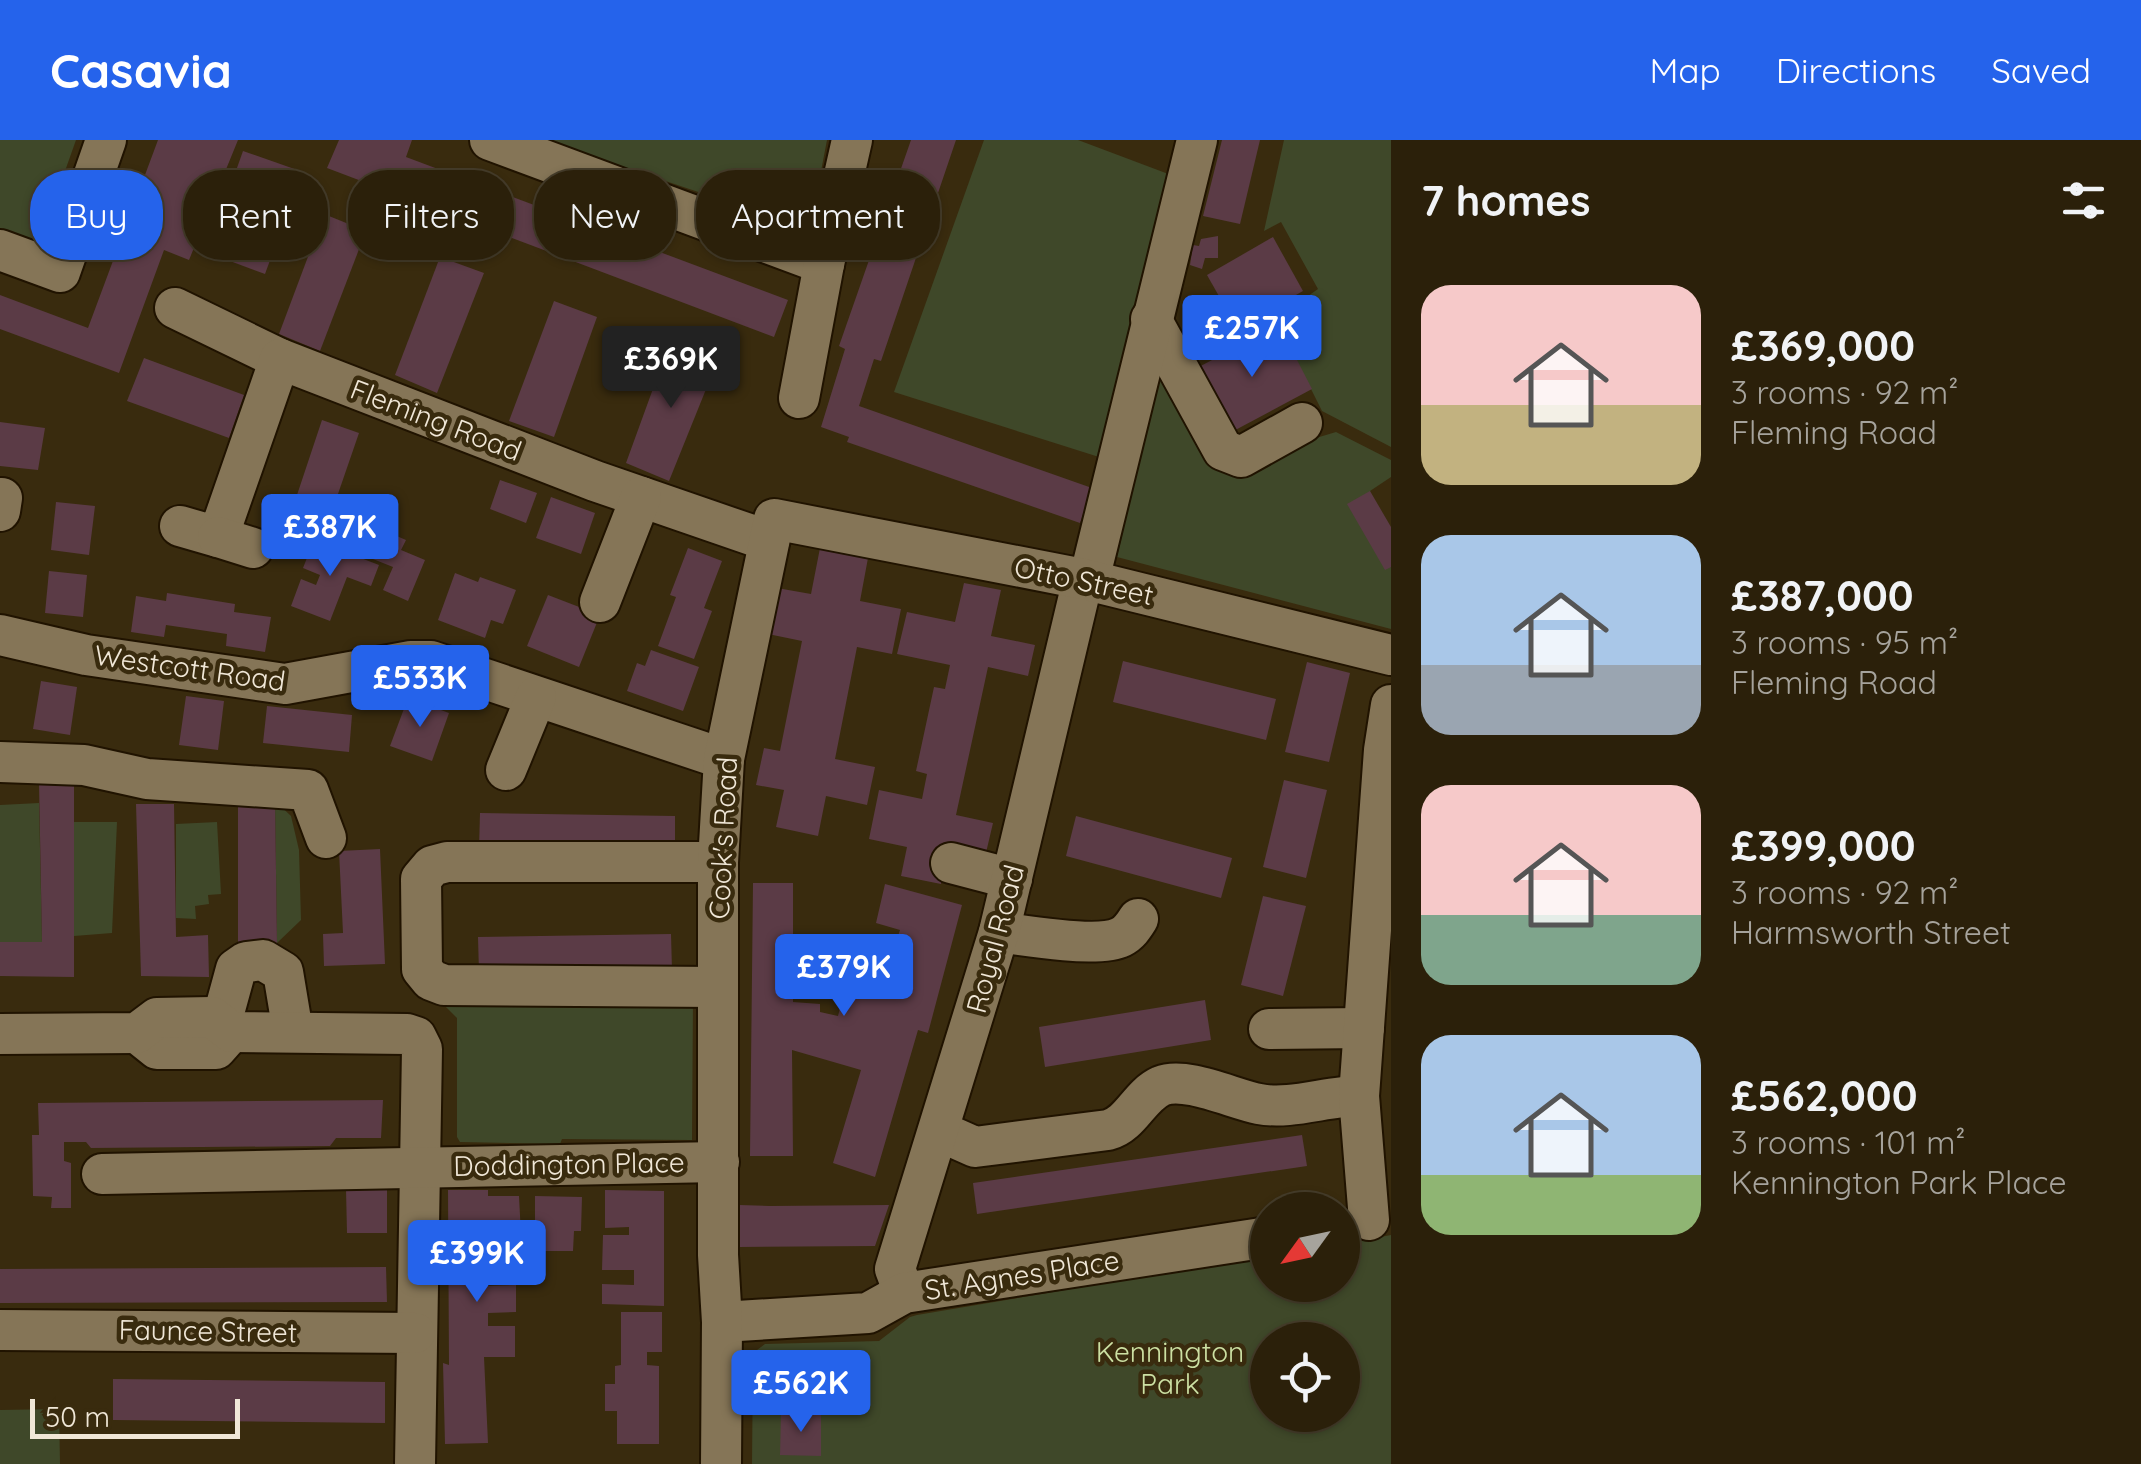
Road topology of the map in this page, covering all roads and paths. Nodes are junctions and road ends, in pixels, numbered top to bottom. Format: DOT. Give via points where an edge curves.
graph roads {
  1 [pos="106,140"];
  2 [pos="490,140"];
  3 [pos="852,140"];
  4 [pos="1197,140"];
  5 [pos="0,250"];
  6 [pos="824,264"];
  7 [pos="175,308"];
  8 [pos="1152,319"];
  9 [pos="280,360"];
  10 [pos="800,398"];
  11 [pos="1302,423"];
  12 [pos="641,497"];
  13 [pos="180,526"];
  14 [pos="771,530"];
  15 [pos="1086,580"];
  16 [pos="600,602"];
  17 [pos="0,635"];
  18 [pos="1391,655"];
  19 [pos="536,696"];
  20 [pos="1391,706"];
  21 [pos="724,759"];
  22 [pos="0,762"];
  23 [pos="506,770"];
  24 [pos="326,838"];
  25 [pos="718,862"];
  26 [pos="951,863"];
  27 [pos="1012,878"];
  28 [pos="1138,920"];
  29 [pos="999,932"];
  30 [pos="717,986"];
  31 [pos="226,1028"];
  32 [pos="1364,1028"];
  33 [pos="1269,1029"];
  34 [pos="293,1032"];
  35 [pos="0,1034"];
  36 [pos="1359,1096"];
  37 [pos="939,1131"];
  38 [pos="719,1162"];
  39 [pos="420,1166"];
  40 [pos="102,1174"];
  41 [pos="1368,1221"];
  42 [pos="1250,1240"];
  43 [pos="904,1293"];
  44 [pos="722,1322"];
  45 [pos="0,1330"];
  46 [pos="416,1333"];
  47 [pos="415,1464"];
  48 [pos="721,1464"];
  1 -- 5 [label="street" via="60,272"];
  2 -- 6 [label="street"];
  3 -- 6 [label="street"];
  4 -- 8 [label="street, Royal Road"];
  6 -- 10 [label="street"];
  7 -- 9 [label="street, Fleming Road"];
  8 -- 11 [label="street" via="1223,450 1241,457"];
  8 -- 15 [label="street, Royal Road"];
  9 -- 12 [label="street, Fleming Road"];
  9 -- 13 [label="street" via="235,542"];
  12 -- 14 [label="street, Fleming Road"];
  12 -- 16 [label="street"];
  14 -- 15 [label="street, Otto Street"];
  14 -- 21 [label="street, Cook's Road"];
  15 -- 18 [label="street, Otto Street"];
  15 -- 27 [label="street, Royal Road"];
  17 -- 19 [label="street, Westcott Road" via="86,655 286,684 431,660"];
  19 -- 21 [label="street, Westcott Road"];
  19 -- 23 [label="street"];
  20 -- 32 [label="street"];
  21 -- 25 [label="street, Cook's Road"];
  22 -- 24 [label="street" via="308,790"];
  25 -- 30 [label="street, Cook's Road"];
  25 -- 30 [label="street" via="447,862 421,879 422,969 444,985"];
  26 -- 27 [label="street"];
  27 -- 29 [label="street, Royal Road"];
  28 -- 29 [label="street" via="1128,934 1108,942"];
  29 -- 37 [label="street, Royal Road"];
  30 -- 38 [label="street, Cook's Road"];
  31 -- 34 [label="street"];
  31 -- 34 [label="street" via="236,969 263,960 283,972"];
  31 -- 35 [label="street" via="216,1049 190,1050 157,1049 136,1033"];
  32 -- 33 [label="street"];
  32 -- 36 [label="street"];
  34 -- 39 [label="street" via="416,1037 422,1048"];
  36 -- 37 [label="street" via="1262,1105 1176,1083 1144,1096 1108,1130 975,1147"];
  36 -- 41 [label="street"];
  37 -- 43 [label="street, Royal Road" via="895,1269"];
  38 -- 39 [label="street, Doddington Place"];
  38 -- 44 [label="street, Cook's Road"];
  39 -- 40 [label="street, Doddington Place"];
  39 -- 46 [label="street"];
  42 -- 43 [label="street, St. Agnes Place"];
  43 -- 44 [label="street, St. Agnes Place" via="868,1314"];
  44 -- 48 [label="street, Cook's Road"];
  45 -- 46 [label="street, Faunce Street"];
  46 -- 47 [label="street"];
}
